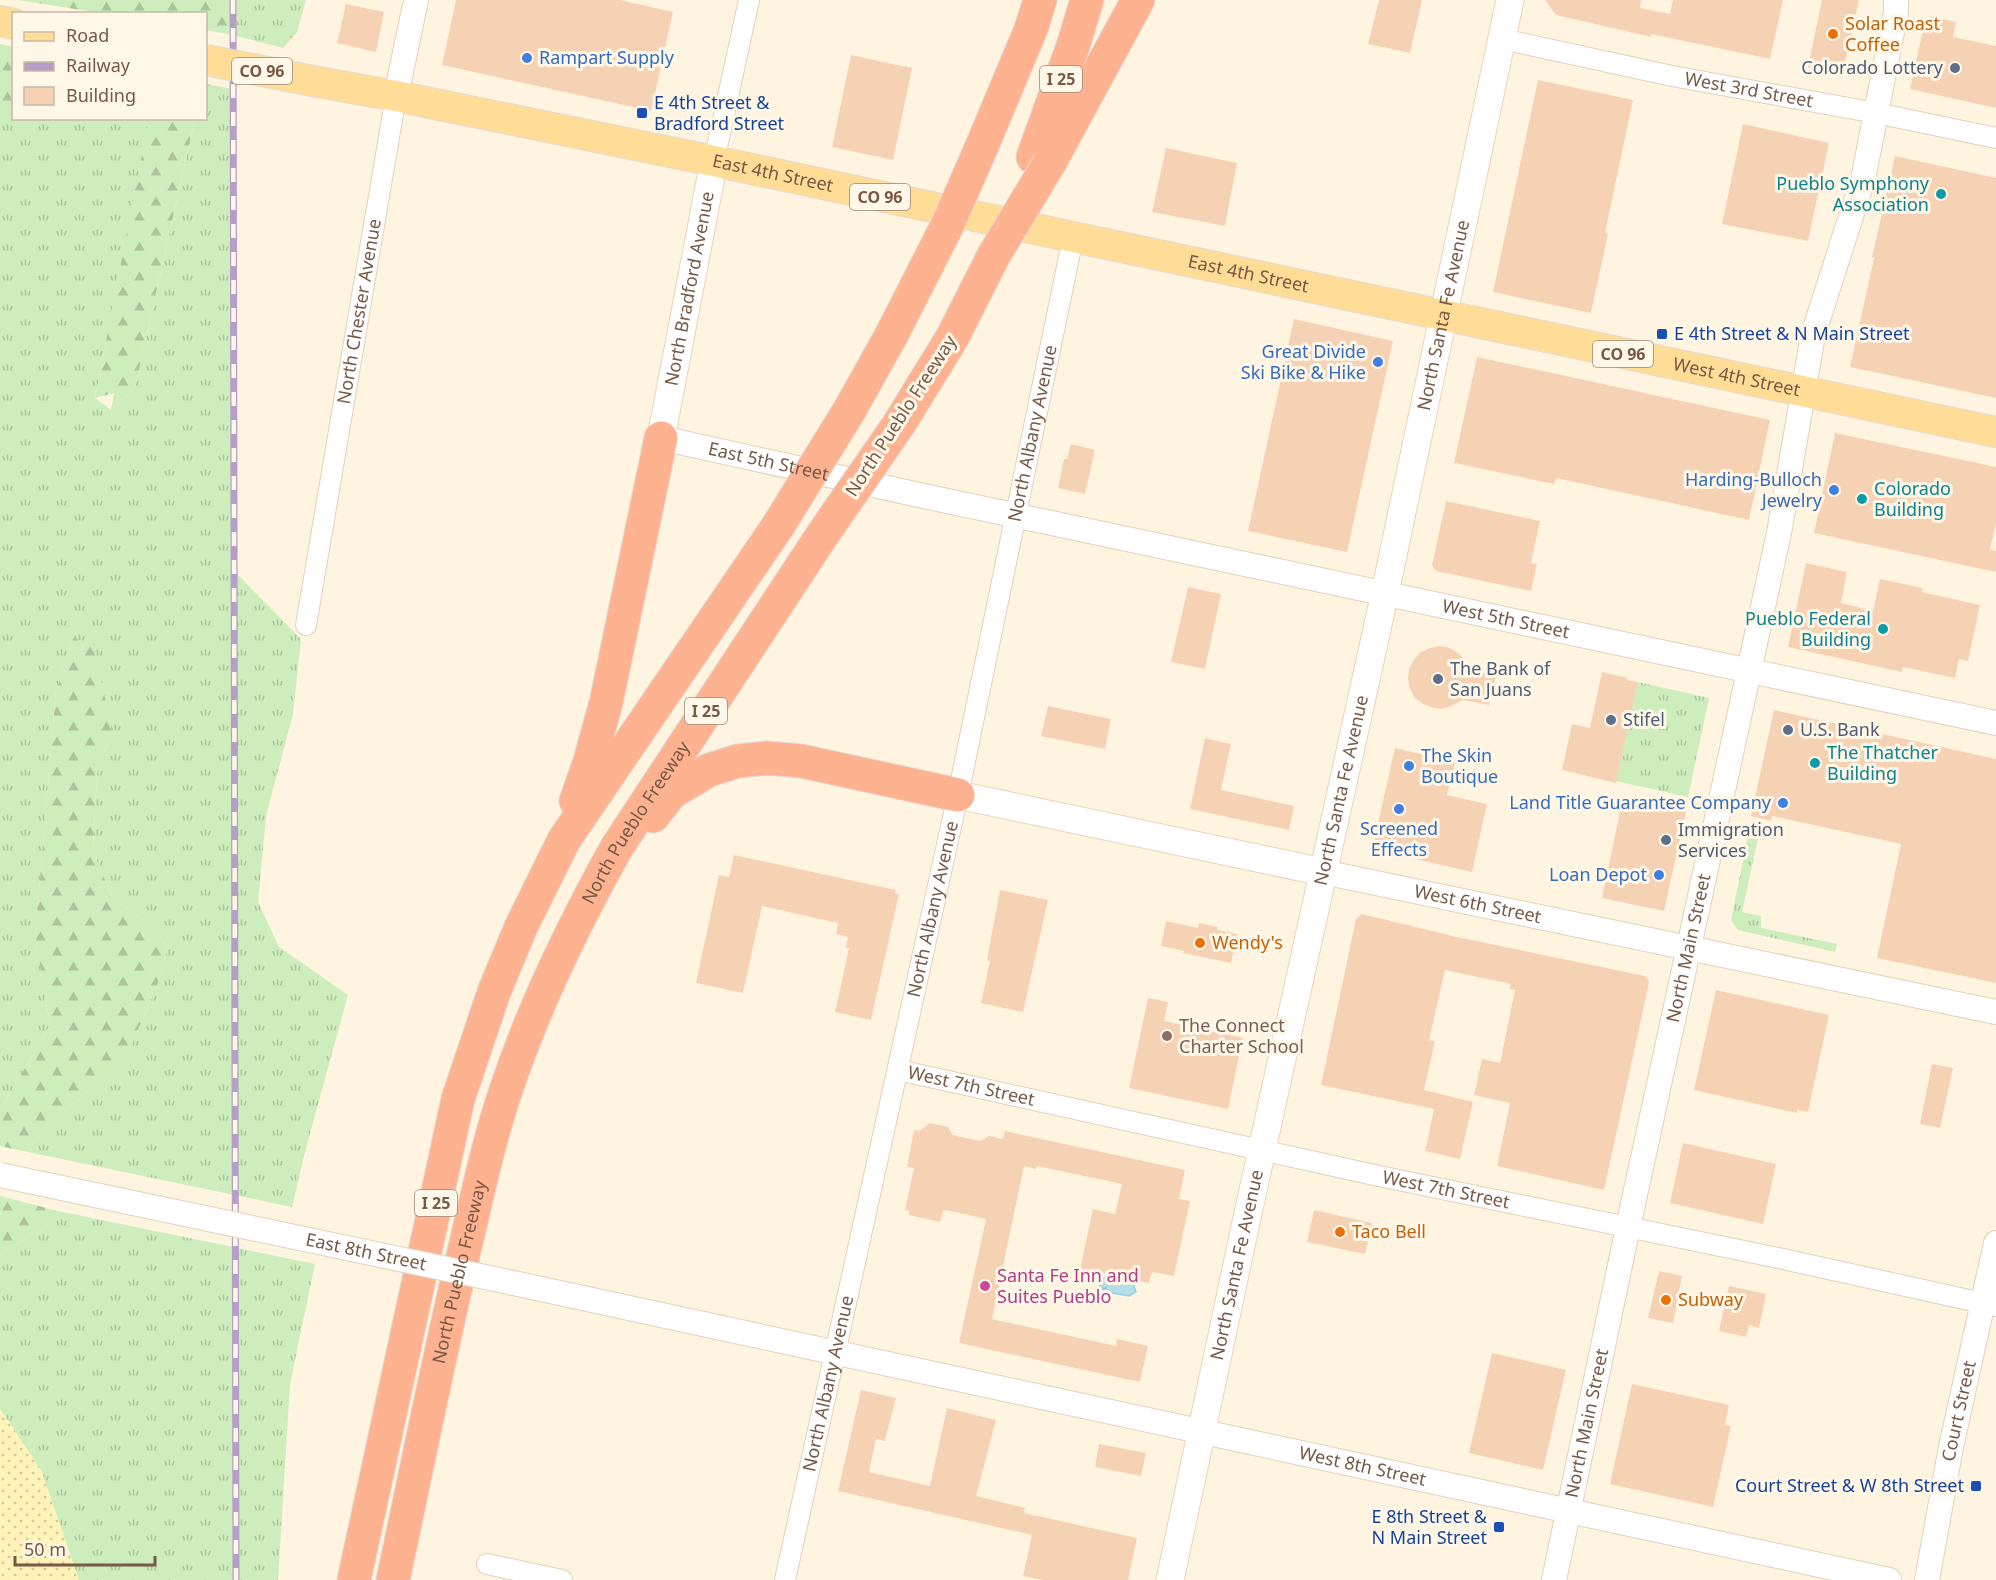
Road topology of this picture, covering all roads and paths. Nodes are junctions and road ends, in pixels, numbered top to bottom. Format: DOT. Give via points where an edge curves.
graph roads {
  1 [pos="416,0"];
  2 [pos="749,0"];
  3 [pos="1018,0"];
  4 [pos="1040,0"];
  5 [pos="1087,0"];
  6 [pos="1138,0"];
  7 [pos="1510,0"];
  8 [pos="1896,0"];
  9 [pos="1502,39"];
  10 [pos="207,60"];
  11 [pos="396,96"];
  12 [pos="1876,113"];
  13 [pos="1996,138"];
  14 [pos="982,146"];
  15 [pos="1041,159"];
  16 [pos="714,161"];
  17 [pos="1073,238"];
  18 [pos="1442,316"];
  19 [pos="1804,392"];
  20 [pos="1996,432"];
  21 [pos="661,438"];
  22 [pos="1015,514"];
  23 [pos="1385,593"];
  24 [pos="306,625"];
  25 [pos="1750,670"];
  26 [pos="1996,723"];
  27 [pos="958,795"];
  28 [pos="564,840"];
  29 [pos="1323,872"];
  30 [pos="595,886"];
  31 [pos="1690,948"];
  32 [pos="1996,1012"];
  33 [pos="898,1070"];
  34 [pos="1262,1149"];
  35 [pos="0,1174"];
  36 [pos="1628,1227"];
  37 [pos="1996,1243"];
  38 [pos="1989,1304"];
  39 [pos="836,1352"];
  40 [pos="1200,1432"];
  41 [pos="1569,1511"];
  42 [pos="487,1564"];
  43 [pos="354,1580"];
  44 [pos="393,1580"];
  45 [pos="562,1580"];
  46 [pos="786,1580"];
  47 [pos="1170,1580"];
  48 [pos="1554,1580"];
  49 [pos="1888,1580"];
  50 [pos="1927,1580"];
  1 -- 11 [label="street, North Chester Avenue"];
  2 -- 16 [label="street, North Bradford Avenue"];
  3 -- 14 [label="highway"];
  4 -- 14 [label="highway, North Pueblo Freeway / I 25"];
  5 -- 15 [label="highway, I 25"];
  6 -- 15 [label="highway"];
  7 -- 9 [label="main road, North Santa Fe Avenue"];
  8 -- 12 [label="street, North Main Street"];
  9 -- 12 [label="street, West 3rd Street" via="1672,76"];
  9 -- 18 [label="main road, North Santa Fe Avenue"];
  10 -- 11 [label="main road, East 4th Street / CO 96, bridge"];
  11 -- 16 [label="main road, East 4th Street / CO 96"];
  11 -- 24 [label="street, North Chester Avenue"];
  12 -- 13 [label="street, West 3rd Street"];
  12 -- 19 [label="street, North Main Street" via="1863,179 1813,335"];
  14 -- 28 [label="highway, North Pueblo Freeway / I 25, bridge" via="947,226 849,411 778,526"];
  15 -- 30 [label="highway, North Pueblo Freeway / I 25, bridge" via="974,296 930,375 643,805"];
  16 -- 17 [label="main road, East 4th Street / CO 96"];
  16 -- 21 [label="main road, North Bradford Avenue"];
  17 -- 18 [label="main road, East 4th Street / CO 96"];
  17 -- 22 [label="street, North Albany Avenue"];
  18 -- 19 [label="main road, West 4th Street / CO 96"];
  18 -- 23 [label="main road, North Santa Fe Avenue"];
  19 -- 20 [label="main road, West 4th Street / CO 96"];
  19 -- 25 [label="street, North Main Street"];
  21 -- 22 [label="street, East 5th Street"];
  21 -- 28 [label="highway" via="606,703"];
  22 -- 23 [label="street, West 5th Street"];
  22 -- 27 [label="street, North Albany Avenue"];
  23 -- 25 [label="street, West 5th Street"];
  23 -- 29 [label="main road, North Santa Fe Avenue"];
  25 -- 26 [label="street, West 5th Street"];
  25 -- 31 [label="street, North Main Street"];
  27 -- 29 [label="main road, West 6th Street"];
  27 -- 30 [label="highway" via="801,761 738,761 708,770 672,792"];
  27 -- 33 [label="street, North Albany Avenue"];
  28 -- 43 [label="highway, North Pueblo Freeway / I 25" via="494,992 458,1099"];
  29 -- 31 [label="street, West 6th Street"];
  29 -- 34 [label="main road, North Santa Fe Avenue"];
  30 -- 44 [label="highway, North Pueblo Freeway / I 25" via="541,1000 506,1090 447,1321"];
  31 -- 32 [label="street, West 6th Street"];
  31 -- 36 [label="street, North Main Street"];
  33 -- 34 [label="street, West 7th Street"];
  33 -- 39 [label="street, North Albany Avenue"];
  34 -- 36 [label="street, West 7th Street"];
  34 -- 40 [label="main road, North Santa Fe Avenue"];
  35 -- 39 [label="street, East 8th Street, bridge"];
  36 -- 38 [label="street, West 7th Street"];
  36 -- 41 [label="street, North Main Street"];
  37 -- 38 [label="street, Court Street"];
  38 -- 50 [label="street, Court Street" via="1951,1447"];
  39 -- 40 [label="street, West 8th Street"];
  39 -- 46 [label="street, North Albany Avenue"];
  40 -- 41 [label="street, West 8th Street"];
  40 -- 47 [label="main road, North Santa Fe Avenue"];
  41 -- 48 [label="street, North Main Street"];
  41 -- 49 [label="street, West 8th Street"];
  42 -- 45 [label="street"];
}
